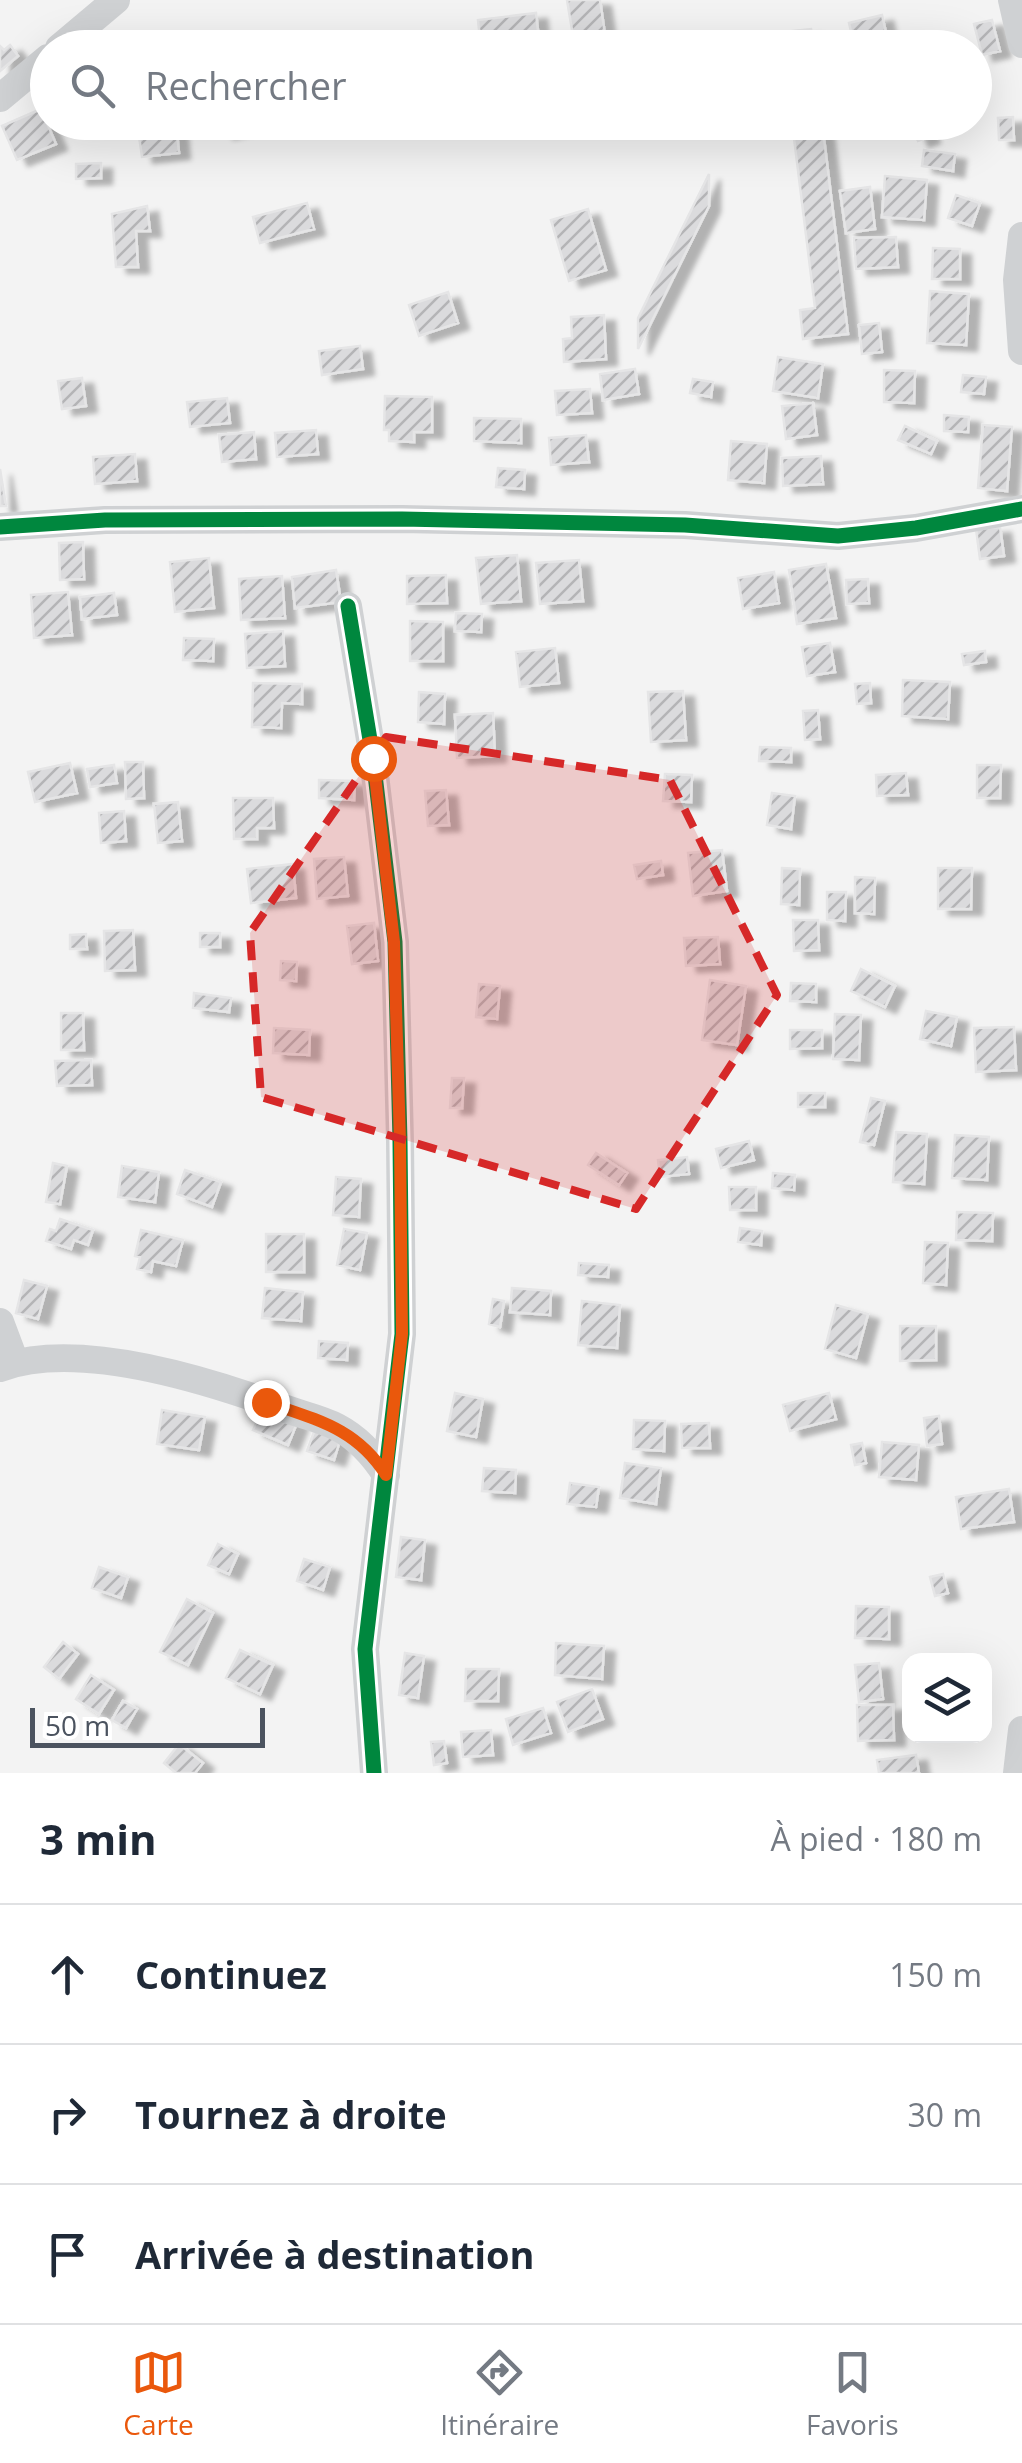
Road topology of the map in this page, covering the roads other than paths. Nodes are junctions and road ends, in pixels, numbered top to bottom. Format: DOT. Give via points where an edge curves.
graph roads {
  1 [pos="116,0"];
  2 [pos="1012,0"];
  3 [pos="81,30"];
  4 [pos="1022,44"];
  5 [pos="30,73"];
  6 [pos="0,98"];
  7 [pos="1022,236"];
  8 [pos="1022,351"];
  9 [pos="1022,508"];
  10 [pos="0,527"];
  11 [pos="348,606"];
  12 [pos="0,1322"];
  13 [pos="7,1365"];
  14 [pos="386,1475"];
  15 [pos="1022,1730"];
  16 [pos="374,1773"];
  17 [pos="1018,1773"];
  1 -- 3 [label="street"];
  2 -- 4 [label="street"];
  5 -- 6 [label="street"];
  7 -- 8 [label="street"];
  9 -- 10 [label="street" via="838,536 685,525 402,520 105,520"];
  11 -- 14 [label="street" via="394,942 402,1334"];
  12 -- 13 [label="street"];
  13 -- 14 [label="street" via="87,1358 185,1377 339,1428 372,1453"];
  14 -- 16 [label="street" via="365,1649"];
  15 -- 17 [label="street"];
}
